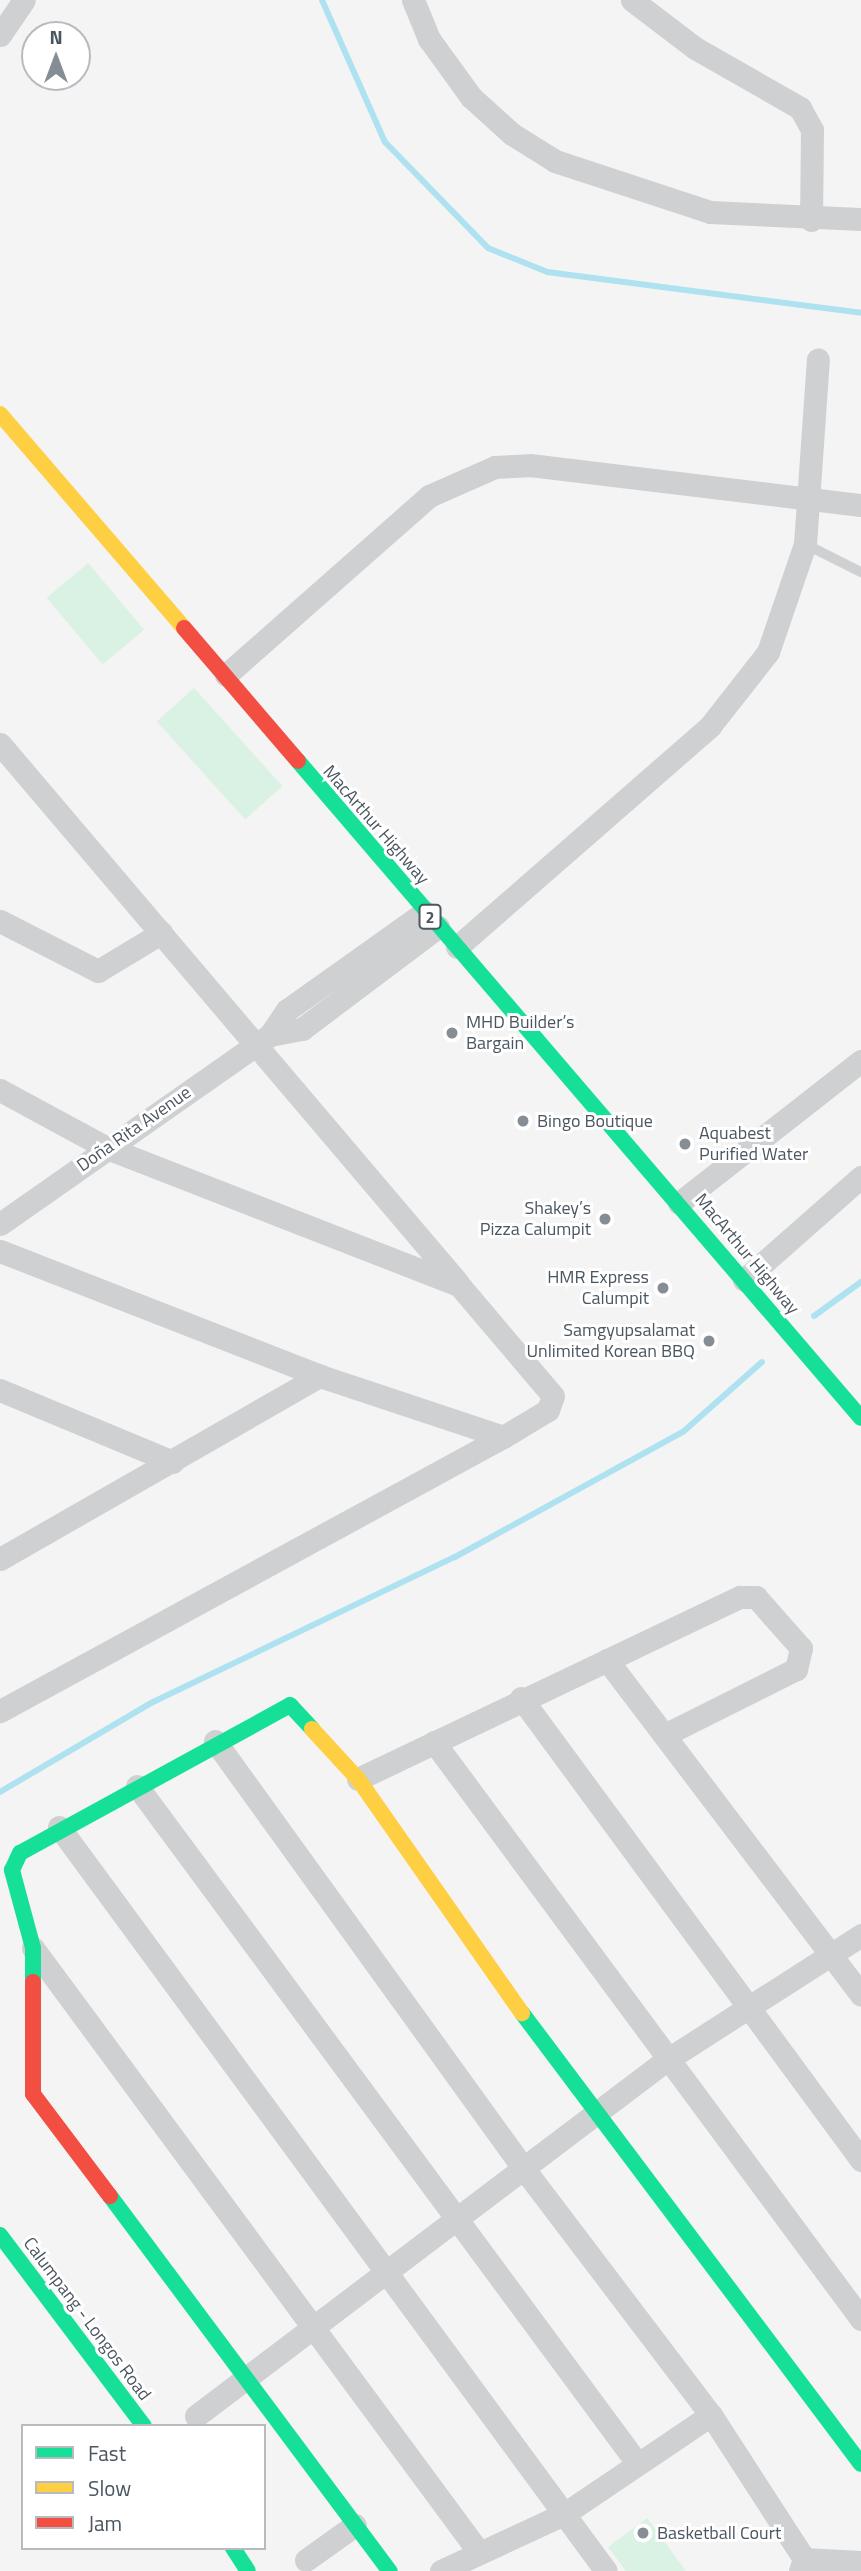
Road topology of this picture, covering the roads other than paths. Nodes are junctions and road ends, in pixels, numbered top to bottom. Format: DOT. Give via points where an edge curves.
graph roads {
  1 [pos="24,0"];
  2 [pos="413,0"];
  3 [pos="632,0"];
  4 [pos="0,35"];
  5 [pos="861,219"];
  6 [pos="811,220"];
  7 [pos="818,359"];
  8 [pos="0,414"];
  9 [pos="805,500"];
  10 [pos="861,505"];
  11 [pos="804,544"];
  12 [pos="861,572"];
  13 [pos="226,675"];
  14 [pos="0,744"];
  15 [pos="432,919"];
  16 [pos="0,921"];
  17 [pos="161,933"];
  18 [pos="457,947"];
  19 [pos="263,1040"];
  20 [pos="861,1061"];
  21 [pos="0,1090"];
  22 [pos="107,1148"];
  23 [pos="861,1177"];
  24 [pos="679,1203"];
  25 [pos="0,1224"];
  26 [pos="0,1251"];
  27 [pos="744,1280"];
  28 [pos="459,1285"];
  29 [pos="320,1377"];
  30 [pos="3,1395"];
  31 [pos="861,1418"];
  32 [pos="503,1437"];
  33 [pos="173,1462"];
  34 [pos="0,1559"];
  35 [pos="607,1660"];
  36 [pos="521,1698"];
  37 [pos="0,1711"];
  38 [pos="666,1734"];
  39 [pos="215,1741"];
  40 [pos="434,1742"];
  41 [pos="358,1779"];
  42 [pos="137,1786"];
  43 [pos="59,1827"];
  44 [pos="861,1935"];
  45 [pos="33,1948"];
  46 [pos="830,1955"];
  47 [pos="861,1995"];
  48 [pos="745,2006"];
  49 [pos="665,2061"];
  50 [pos="594,2116"];
  51 [pos="861,2160"];
  52 [pos="521,2165"];
  53 [pos="452,2218"];
  54 [pos="0,2235"];
  55 [pos="383,2270"];
  56 [pos="861,2319"];
  57 [pos="311,2328"];
  58 [pos="242,2381"];
  59 [pos="711,2415"];
  60 [pos="196,2416"];
  61 [pos="142,2424"];
  62 [pos="637,2463"];
  63 [pos="861,2464"];
  64 [pos="564,2514"];
  65 [pos="355,2525"];
  66 [pos="234,2550"];
  67 [pos="478,2551"];
  68 [pos="306,2560"];
  69 [pos="861,2562"];
  70 [pos="802,2565"];
  71 [pos="246,2568"];
  72 [pos="227,2571"];
  73 [pos="390,2571"];
  74 [pos="441,2571"];
  75 [pos="606,2571"];
  1 -- 4 [label="street"];
  2 -- 6 [label="street" via="429,38 471,97 512,134 555,161 710,212"];
  3 -- 6 [label="street" via="695,48 800,108 812,130"];
  5 -- 6 [label="street"];
  7 -- 9 [label="street"];
  8 -- 13 [label="main road, MacArthur Highway / 2"];
  9 -- 10 [label="street"];
  9 -- 11 [label="street"];
  9 -- 13 [label="street" via="530,465 495,467 429,496"];
  11 -- 12 [label="lane"];
  11 -- 18 [label="street" via="781,624 743,690"];
  13 -- 15 [label="main road, MacArthur Highway / 2"];
  14 -- 17 [label="street"];
  15 -- 18 [label="main road, MacArthur Highway / 2"];
  15 -- 19 [label="street, Doña Rita Avenue" via="302,1028"];
  16 -- 17 [label="street" via="98,971"];
  17 -- 19 [label="street"];
  18 -- 24 [label="main road, MacArthur Highway / 2"];
  19 -- 22 [label="street, Doña Rita Avenue"];
  19 -- 28 [label="street"];
  20 -- 24 [label="street"];
  21 -- 22 [label="street"];
  22 -- 25 [label="street, Doña Rita Avenue"];
  22 -- 28 [label="street"];
  23 -- 27 [label="street"];
  24 -- 27 [label="main road, MacArthur Highway / 2"];
  26 -- 29 [label="street"];
  27 -- 31 [label="main road, MacArthur Highway / 2"];
  28 -- 32 [label="street" via="553,1396 548,1410"];
  29 -- 32 [label="street"];
  29 -- 33 [label="street"];
  30 -- 33 [label="street"];
  32 -- 37 [label="street"];
  33 -- 34 [label="street"];
  35 -- 36 [label="street"];
  35 -- 38 [label="street"];
  35 -- 38 [label="street" via="748,1596 763,1602 795,1638 802,1659 786,1676"];
  36 -- 40 [label="street"];
  36 -- 48 [label="street"];
  38 -- 46 [label="street"];
  39 -- 41 [label="main road" via="290,1704"];
  39 -- 42 [label="main road"];
  39 -- 52 [label="street"];
  40 -- 41 [label="street"];
  40 -- 49 [label="street"];
  41 -- 50 [label="main road"];
  42 -- 43 [label="main road"];
  42 -- 53 [label="street"];
  43 -- 45 [label="main road" via="20,1853 12,1870"];
  43 -- 55 [label="street"];
  44 -- 46 [label="street"];
  45 -- 57 [label="street"];
  45 -- 58 [label="main road" via="33,2094"];
  46 -- 47 [label="street"];
  46 -- 48 [label="street"];
  48 -- 49 [label="street"];
  48 -- 51 [label="street"];
  49 -- 50 [label="street"];
  49 -- 56 [label="street"];
  50 -- 52 [label="street"];
  50 -- 63 [label="main road"];
  52 -- 53 [label="street"];
  52 -- 59 [label="street"];
  53 -- 55 [label="street"];
  53 -- 62 [label="street"];
  54 -- 61 [label="main road, Calumpang - Longos Road"];
  55 -- 57 [label="street"];
  55 -- 64 [label="street"];
  57 -- 58 [label="street"];
  57 -- 67 [label="street"];
  58 -- 60 [label="street"];
  58 -- 65 [label="main road"];
  59 -- 62 [label="street"];
  59 -- 70 [label="street"];
  62 -- 64 [label="street"];
  64 -- 67 [label="street"];
  64 -- 75 [label="street"];
  65 -- 68 [label="street"];
  65 -- 73 [label="main road"];
  66 -- 71 [label="main road"];
  67 -- 74 [label="street"];
  69 -- 70 [label="street"];
  71 -- 72 [label="lane"];
}
